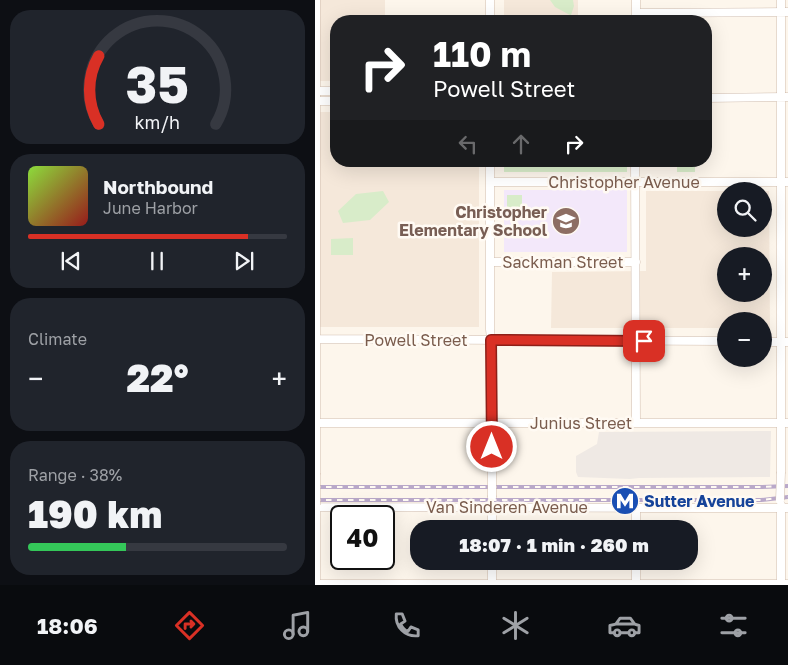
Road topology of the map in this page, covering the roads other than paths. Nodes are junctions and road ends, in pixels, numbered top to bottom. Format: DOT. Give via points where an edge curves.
graph roads {
  1 [pos="316,0"];
  2 [pos="490,0"];
  3 [pos="636,0"];
  4 [pos="781,0"];
  5 [pos="785,12"];
  6 [pos="490,15"];
  7 [pos="636,15"];
  8 [pos="696,15"];
  9 [pos="315,91"];
  10 [pos="330,91"];
  11 [pos="784,97"];
  12 [pos="712,98"];
  13 [pos="315,101"];
  14 [pos="330,101"];
  15 [pos="490,167"];
  16 [pos="635,167"];
  17 [pos="490,182"];
  18 [pos="635,182"];
  19 [pos="784,182"];
  20 [pos="490,262"];
  21 [pos="636,262"];
  22 [pos="785,262"];
  23 [pos="315,339"];
  24 [pos="491,340"];
  25 [pos="636,341"];
  26 [pos="717,341"];
  27 [pos="772,342"];
  28 [pos="785,342"];
  29 [pos="315,423"];
  30 [pos="492,423"];
  31 [pos="636,423"];
  32 [pos="784,423"];
  33 [pos="316,473"];
  34 [pos="783,506"];
  35 [pos="315,507"];
  36 [pos="636,507"];
  37 [pos="491,508"];
  38 [pos="492,520"];
  39 [pos="636,520"];
  40 [pos="492,570"];
  41 [pos="636,570"];
  42 [pos="315,584"];
  43 [pos="492,584"];
  44 [pos="635,584"];
  45 [pos="784,584"];
  1 -- 9 [label="street"];
  2 -- 6 [label="street"];
  3 -- 7 [label="street"];
  4 -- 5 [label="street"];
  5 -- 8 [label="street"];
  5 -- 11 [label="street"];
  9 -- 10 [label="street"];
  9 -- 13 [label="street"];
  11 -- 12 [label="street"];
  11 -- 19 [label="street"];
  13 -- 14 [label="street"];
  13 -- 23 [label="street"];
  15 -- 17 [label="street"];
  16 -- 18 [label="street"];
  17 -- 18 [label="street, Christopher Avenue"];
  17 -- 20 [label="street"];
  18 -- 19 [label="street, Christopher Avenue"];
  18 -- 21 [label="street"];
  19 -- 22 [label="street"];
  20 -- 21 [label="street, Sackman Street"];
  20 -- 24 [label="street"];
  21 -- 25 [label="street"];
  22 -- 28 [label="street"];
  23 -- 24 [label="street, Powell Street"];
  23 -- 29 [label="street"];
  24 -- 25 [label="street, Powell Street"];
  24 -- 30 [label="street"];
  25 -- 26 [label="street, Powell Street"];
  25 -- 31 [label="street"];
  27 -- 28 [label="street"];
  28 -- 32 [label="street"];
  29 -- 30 [label="street, Junius Street"];
  29 -- 33 [label="street"];
  30 -- 31 [label="street, Junius Street"];
  30 -- 37 [label="street, bridge"];
  31 -- 32 [label="street, Junius Street"];
  32 -- 34 [label="street, bridge"];
  33 -- 35 [label="street, bridge"];
  34 -- 36 [label="street, Van Sinderen Avenue"];
  34 -- 45 [label="street"];
  35 -- 37 [label="street, Van Sinderen Avenue"];
  35 -- 42 [label="street"];
  36 -- 37 [label="street, Van Sinderen Avenue"];
  36 -- 39 [label="street"];
  37 -- 38 [label="street"];
  40 -- 43 [label="street"];
  41 -- 44 [label="street"];
  42 -- 43 [label="street"];
  43 -- 44 [label="street"];
  44 -- 45 [label="street"];
}
